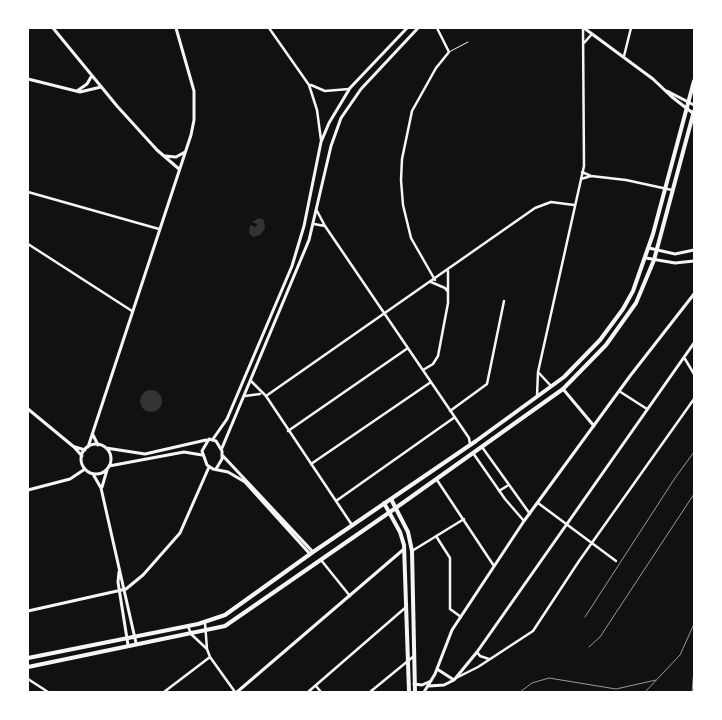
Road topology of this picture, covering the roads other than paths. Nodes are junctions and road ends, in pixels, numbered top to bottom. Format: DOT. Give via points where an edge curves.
graph roads {
  1 [pos="52,28"];
  2 [pos="176,28"];
  3 [pos="269,28"];
  4 [pos="407,28"];
  5 [pos="418,28"];
  6 [pos="437,28"];
  7 [pos="584,28"];
  8 [pos="631,28"];
  9 [pos="592,34"];
  10 [pos="468,42"];
  11 [pos="584,43"];
  12 [pos="449,52"];
  13 [pos="624,56"];
  14 [pos="92,76"];
  15 [pos="28,79"];
  16 [pos="694,80"];
  17 [pos="309,85"];
  18 [pos="101,87"];
  19 [pos="350,88"];
  20 [pos="667,90"];
  21 [pos="76,91"];
  22 [pos="689,102"];
  23 [pos="694,105"];
  24 [pos="687,108"];
  25 [pos="694,113"];
  26 [pos="321,142"];
  27 [pos="186,152"];
  28 [pos="164,156"];
  29 [pos="179,169"];
  30 [pos="582,172"];
  31 [pos="591,176"];
  32 [pos="581,179"];
  33 [pos="665,188"];
  34 [pos="672,190"];
  35 [pos="28,192"];
  36 [pos="574,205"];
  37 [pos="317,211"];
  38 [pos="314,224"];
  39 [pos="325,226"];
  40 [pos="159,230"];
  41 [pos="28,244"];
  42 [pos="649,248"];
  43 [pos="657,249"];
  44 [pos="694,250"];
  45 [pos="646,258"];
  46 [pos="654,260"];
  47 [pos="694,261"];
  48 [pos="448,271"];
  49 [pos="435,280"];
  50 [pos="431,282"];
  51 [pos="448,292"];
  52 [pos="694,294"];
  53 [pos="504,301"];
  54 [pos="132,311"];
  55 [pos="385,313"];
  56 [pos="694,343"];
  57 [pos="408,348"];
  58 [pos="685,359"];
  59 [pos="423,370"];
  60 [pos="538,372"];
  61 [pos="694,374"];
  62 [pos="251,381"];
  63 [pos="432,382"];
  64 [pos="551,386"];
  65 [pos="562,389"];
  66 [pos="619,391"];
  67 [pos="262,394"];
  68 [pos="245,396"];
  69 [pos="266,396"];
  70 [pos="537,396"];
  71 [pos="694,399"];
  72 [pos="28,408"];
  73 [pos="648,410"];
  74 [pos="450,411"];
  75 [pos="455,417"];
  76 [pos="594,426"];
  77 [pos="288,431"];
  78 [pos="93,434"];
  79 [pos="469,438"];
  80 [pos="213,439"];
  81 [pos="207,440"];
  82 [pos="476,441"];
  83 [pos="470,444"];
  84 [pos="98,445"];
  85 [pos="74,447"];
  86 [pos="87,448"];
  87 [pos="106,448"];
  88 [pos="222,448"];
  89 [pos="482,448"];
  90 [pos="473,453"];
  91 [pos="202,455"];
  92 [pos="223,455"];
  93 [pos="82,456"];
  94 [pos="311,464"];
  95 [pos="209,467"];
  96 [pos="108,468"];
  97 [pos="216,468"];
  98 [pos="85,469"];
  99 [pos="93,474"];
  100 [pos="437,480"];
  101 [pos="507,486"];
  102 [pos="101,488"];
  103 [pos="28,490"];
  104 [pos="500,491"];
  105 [pos="391,499"];
  106 [pos="335,502"];
  107 [pos="538,502"];
  108 [pos="384,503"];
  109 [pos="396,508"];
  110 [pos="390,512"];
  111 [pos="530,514"];
  112 [pos="464,519"];
  113 [pos="524,521"];
  114 [pos="567,522"];
  115 [pos="352,525"];
  116 [pos="436,536"];
  117 [pos="592,542"];
  118 [pos="404,549"];
  119 [pos="412,551"];
  120 [pos="311,553"];
  121 [pos="320,559"];
  122 [pos="616,561"];
  123 [pos="494,566"];
  124 [pos="119,571"];
  125 [pos="126,589"];
  126 [pos="120,591"];
  127 [pos="350,596"];
  128 [pos="407,606"];
  129 [pos="28,610"];
  130 [pos="461,616"];
  131 [pos="206,623"];
  132 [pos="188,626"];
  133 [pos="207,631"];
  134 [pos="192,634"];
  135 [pos="135,636"];
  136 [pos="126,638"];
  137 [pos="136,643"];
  138 [pos="128,645"];
  139 [pos="207,649"];
  140 [pos="477,652"];
  141 [pos="414,656"];
  142 [pos="210,657"];
  143 [pos="28,658"];
  144 [pos="490,659"];
  145 [pos="408,660"];
  146 [pos="28,666"];
  147 [pos="437,669"];
  148 [pos="455,679"];
  149 [pos="28,680"];
  150 [pos="432,680"];
  151 [pos="414,684"];
  152 [pos="316,686"];
  153 [pos="429,686"];
  154 [pos="48,692"];
  155 [pos="164,692"];
  156 [pos="236,692"];
  157 [pos="308,692"];
  158 [pos="321,692"];
  159 [pos="370,692"];
  160 [pos="409,692"];
  161 [pos="415,692"];
  162 [pos="424,692"];
  1 -- 14 [label="main road"];
  2 -- 27 [label="main road" via="194,91 194,120"];
  3 -- 17 [label="street"];
  4 -- 19 [label="main road"];
  5 -- 37 [label="main road" via="361,89 341,118 331,146"];
  6 -- 12 [label="street"];
  7 -- 9 [label="main road"];
  7 -- 11 [label="street"];
  8 -- 13 [label="street"];
  9 -- 11 [label="street"];
  9 -- 13 [label="main road"];
  10 -- 12 [label="lane"];
  11 -- 30 [label="street"];
  12 -- 49 [label="street" via="436,68 412,111 401,169 409,230"];
  13 -- 20 [label="main road"];
  14 -- 18 [label="main road"];
  14 -- 21 [label="main road"];
  15 -- 21 [label="main road"];
  16 -- 22 [label="main road"];
  17 -- 19 [label="street" via="325,91"];
  17 -- 26 [label="street" via="318,110"];
  18 -- 21 [label="main road"];
  18 -- 28 [label="main road"];
  19 -- 26 [label="main road"];
  20 -- 22 [label="main road"];
  20 -- 24 [label="main road"];
  22 -- 23 [label="main road"];
  22 -- 24 [label="main road"];
  24 -- 25 [label="main road"];
  24 -- 33 [label="main road"];
  25 -- 34 [label="main road"];
  26 -- 80 [label="main road" via="304,226 290,273 227,419"];
  27 -- 28 [label="main road" via="176,157"];
  27 -- 29 [label="main road"];
  28 -- 29 [label="main road"];
  29 -- 40 [label="main road"];
  30 -- 31 [label="street"];
  30 -- 32 [label="street"];
  31 -- 32 [label="street"];
  31 -- 33 [label="street"];
  32 -- 36 [label="street"];
  33 -- 34 [label="street"];
  33 -- 42 [label="main road"];
  34 -- 43 [label="main road"];
  35 -- 40 [label="street"];
  36 -- 48 [label="street" via="551,202 539,206"];
  36 -- 60 [label="street"];
  37 -- 38 [label="main road"];
  37 -- 39 [label="street"];
  38 -- 39 [label="street"];
  38 -- 62 [label="main road"];
  39 -- 55 [label="street"];
  40 -- 54 [label="main road"];
  41 -- 54 [label="street"];
  42 -- 43 [label="main road"];
  42 -- 45 [label="main road"];
  43 -- 44 [label="main road" via="675,254"];
  43 -- 46 [label="main road"];
  45 -- 46 [label="main road"];
  45 -- 64 [label="main road" via="631,296 610,328 576,366"];
  46 -- 47 [label="main road"];
  46 -- 65 [label="main road" via="636,303 621,327"];
  48 -- 49 [label="street"];
  48 -- 51 [label="street"];
  49 -- 50 [label="street"];
  50 -- 51 [label="street"];
  50 -- 55 [label="street"];
  51 -- 59 [label="street" via="438,356"];
  52 -- 66 [label="main road"];
  53 -- 74 [label="street" via="487,384"];
  54 -- 78 [label="main road"];
  55 -- 57 [label="street"];
  55 -- 69 [label="street"];
  56 -- 58 [label="main road"];
  57 -- 59 [label="street"];
  57 -- 77 [label="street"];
  58 -- 61 [label="street"];
  58 -- 73 [label="main road"];
  59 -- 63 [label="street"];
  60 -- 64 [label="street"];
  60 -- 70 [label="street"];
  62 -- 67 [label="street"];
  62 -- 68 [label="main road"];
  63 -- 74 [label="street"];
  63 -- 94 [label="street"];
  64 -- 70 [label="main road"];
  65 -- 76 [label="main road"];
  65 -- 89 [label="main road"];
  66 -- 73 [label="street"];
  66 -- 76 [label="main road"];
  67 -- 68 [label="street"];
  67 -- 69 [label="street"];
  68 -- 88 [label="main road"];
  69 -- 77 [label="street"];
  70 -- 82 [label="main road"];
  71 -- 117 [label="street"];
  72 -- 85 [label="main road"];
  73 -- 114 [label="main road"];
  74 -- 75 [label="street"];
  75 -- 79 [label="street"];
  75 -- 106 [label="street"];
  76 -- 107 [label="main road"];
  77 -- 94 [label="street"];
  78 -- 84 [label="main road"];
  78 -- 86 [label="main road"];
  79 -- 82 [label="street"];
  79 -- 83 [label="street"];
  80 -- 81 [label="main road"];
  80 -- 88 [label="main road"];
  81 -- 87 [label="main road" via="145,454"];
  81 -- 91 [label="main road"];
  82 -- 83 [label="main road"];
  83 -- 105 [label="main road"];
  84 -- 86 [label="main road"];
  84 -- 87 [label="main road"];
  85 -- 86 [label="main road"];
  85 -- 93 [label="main road"];
  86 -- 93 [label="main road"];
  87 -- 96 [label="main road" via="111,459"];
  88 -- 92 [label="main road"];
  89 -- 90 [label="main road"];
  89 -- 101 [label="street"];
  90 -- 100 [label="main road"];
  90 -- 104 [label="street"];
  91 -- 95 [label="main road"];
  91 -- 96 [label="main road" via="184,452"];
  92 -- 97 [label="main road"];
  92 -- 120 [label="main road"];
  93 -- 98 [label="main road"];
  94 -- 106 [label="street"];
  95 -- 97 [label="main road"];
  95 -- 125 [label="main road" via="180,532"];
  96 -- 99 [label="main road" via="100,474"];
  96 -- 102 [label="main road"];
  97 -- 120 [label="main road" via="245,482"];
  98 -- 99 [label="main road"];
  98 -- 103 [label="main road" via="70,479"];
  99 -- 102 [label="main road"];
  100 -- 109 [label="main road"];
  100 -- 112 [label="street"];
  101 -- 104 [label="street"];
  101 -- 111 [label="street"];
  102 -- 124 [label="main road"];
  104 -- 113 [label="street"];
  105 -- 108 [label="main road"];
  105 -- 109 [label="main road"];
  106 -- 115 [label="street"];
  107 -- 111 [label="main road"];
  107 -- 114 [label="street"];
  108 -- 110 [label="main road"];
  108 -- 115 [label="main road"];
  109 -- 110 [label="main road"];
  109 -- 119 [label="main road" via="408,532"];
  110 -- 118 [label="main road"];
  110 -- 121 [label="main road"];
  111 -- 113 [label="main road"];
  112 -- 116 [label="street"];
  112 -- 123 [label="street"];
  113 -- 123 [label="main road"];
  114 -- 117 [label="street"];
  114 -- 140 [label="main road"];
  115 -- 120 [label="main road"];
  116 -- 119 [label="street"];
  116 -- 130 [label="street" via="450,558 450,609"];
  117 -- 122 [label="street"];
  117 -- 144 [label="street" via="532,631"];
  118 -- 127 [label="main road"];
  118 -- 128 [label="main road"];
  119 -- 141 [label="main road"];
  120 -- 131 [label="main road" via="225,615"];
  121 -- 127 [label="street"];
  121 -- 133 [label="main road" via="231,622"];
  123 -- 130 [label="main road"];
  124 -- 125 [label="main road"];
  124 -- 126 [label="main road"];
  125 -- 126 [label="main road"];
  125 -- 135 [label="main road"];
  126 -- 129 [label="main road"];
  126 -- 136 [label="main road"];
  127 -- 156 [label="main road"];
  128 -- 145 [label="main road"];
  128 -- 152 [label="street"];
  130 -- 147 [label="main road"];
  131 -- 132 [label="main road"];
  131 -- 133 [label="street"];
  132 -- 134 [label="street"];
  132 -- 135 [label="main road"];
  133 -- 134 [label="main road"];
  133 -- 139 [label="street"];
  134 -- 137 [label="main road"];
  134 -- 139 [label="street"];
  135 -- 136 [label="main road"];
  135 -- 137 [label="main road"];
  136 -- 138 [label="main road"];
  136 -- 143 [label="main road"];
  137 -- 138 [label="main road"];
  138 -- 146 [label="main road"];
  139 -- 142 [label="street"];
  140 -- 144 [label="street"];
  140 -- 148 [label="main road"];
  141 -- 145 [label="street"];
  141 -- 151 [label="main road"];
  142 -- 155 [label="street"];
  142 -- 156 [label="street"];
  144 -- 148 [label="street"];
  145 -- 159 [label="street"];
  145 -- 160 [label="main road"];
  147 -- 148 [label="main road"];
  147 -- 150 [label="main road"];
  148 -- 153 [label="main road" via="444,685"];
  149 -- 154 [label="street"];
  150 -- 151 [label="main road" via="422,685"];
  150 -- 153 [label="main road"];
  151 -- 161 [label="main road"];
  152 -- 157 [label="street"];
  152 -- 158 [label="street"];
  153 -- 162 [label="main road"];
}
